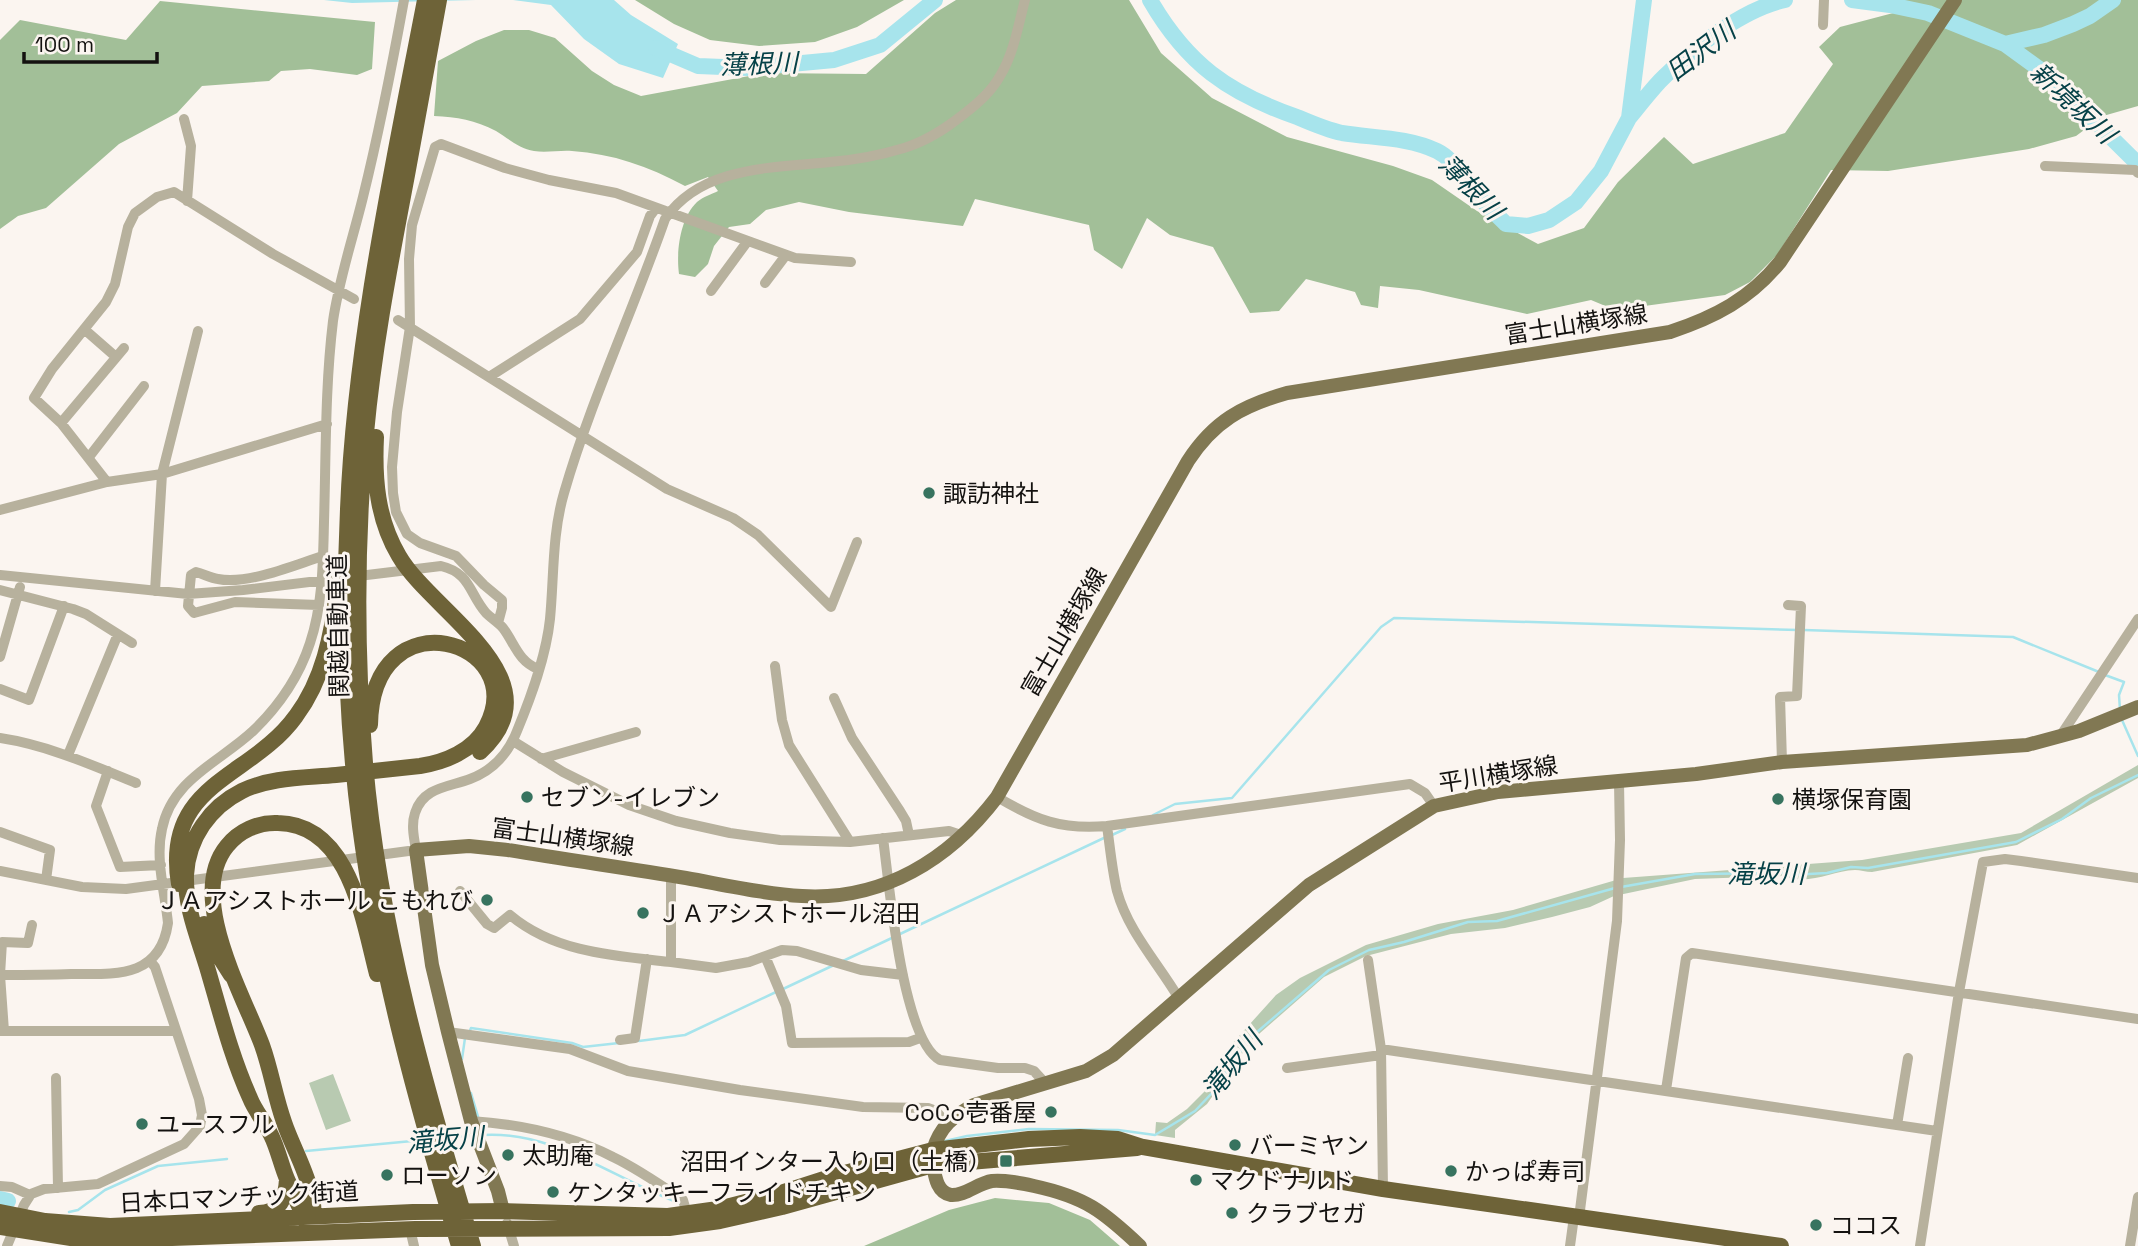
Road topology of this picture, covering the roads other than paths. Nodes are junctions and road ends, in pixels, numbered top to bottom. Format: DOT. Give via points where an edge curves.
graph roads {
  1 [pos="404,0"];
  2 [pos="425,0"];
  3 [pos="439,0"];
  4 [pos="1025,0"];
  5 [pos="1824,0"];
  6 [pos="1955,0"];
  7 [pos="1823,25"];
  8 [pos="413,101"];
  9 [pos="184,119"];
  10 [pos="2045,166"];
  11 [pos="2138,173"];
  12 [pos="187,201"];
  13 [pos="658,208"];
  14 [pos="747,242"];
  15 [pos="786,255"];
  16 [pos="851,262"];
  17 [pos="388,281"];
  18 [pos="765,283"];
  19 [pos="711,291"];
  20 [pos="340,292"];
  21 [pos="354,299"];
  22 [pos="398,320"];
  23 [pos="410,327"];
  24 [pos="84,329"];
  25 [pos="198,331"];
  26 [pos="489,377"];
  27 [pos="144,386"];
  28 [pos="61,423"];
  29 [pos="327,424"];
  30 [pos="353,433"];
  31 [pos="582,437"];
  32 [pos="89,457"];
  33 [pos="162,474"];
  34 [pos="107,482"];
  35 [pos="0,510"];
  36 [pos="857,542"];
  37 [pos="323,556"];
  38 [pos="0,575"];
  39 [pos="19,577"];
  40 [pos="0,590"];
  41 [pos="155,591"];
  42 [pos="20,594"];
  43 [pos="188,594"];
  44 [pos="318,605"];
  45 [pos="1788,605"];
  46 [pos="64,606"];
  47 [pos="2138,619"];
  48 [pos="498,623"];
  49 [pos="118,634"];
  50 [pos="132,643"];
  51 [pos="0,657"];
  52 [pos="775,666"];
  53 [pos="538,669"];
  54 [pos="0,689"];
  55 [pos="834,698"];
  56 [pos="2138,707"];
  57 [pos="636,732"];
  58 [pos="0,738"];
  59 [pos="2059,738"];
  60 [pos="513,741"];
  61 [pos="68,755"];
  62 [pos="541,759"];
  63 [pos="1782,762"];
  64 [pos="108,771"];
  65 [pos="392,774"];
  66 [pos="335,780"];
  67 [pos="136,782"];
  68 [pos="1619,782"];
  69 [pos="997,797"];
  70 [pos="1434,806"];
  71 [pos="1107,825"];
  72 [pos="0,832"];
  73 [pos="909,835"];
  74 [pos="964,836"];
  75 [pos="883,838"];
  76 [pos="850,842"];
  77 [pos="411,850"];
  78 [pos="161,864"];
  79 [pos="0,871"];
  80 [pos="671,876"];
  81 [pos="2138,878"];
  82 [pos="46,880"];
  83 [pos="889,883"];
  84 [pos="460,891"];
  85 [pos="32,925"];
  86 [pos="195,932"];
  87 [pos="765,956"];
  88 [pos="647,959"];
  89 [pos="150,961"];
  90 [pos="1368,961"];
  91 [pos="671,962"];
  92 [pos="398,964"];
  93 [pos="0,975"];
  94 [pos="232,975"];
  95 [pos="903,975"];
  96 [pos="1959,992"];
  97 [pos="1178,997"];
  98 [pos="2138,1018"];
  99 [pos="2,1031"];
  100 [pos="175,1031"];
  101 [pos="448,1032"];
  102 [pos="920,1038"];
  103 [pos="620,1040"];
  104 [pos="1381,1052"];
  105 [pos="1908,1058"];
  106 [pos="1287,1068"];
  107 [pos="56,1078"];
  108 [pos="1597,1080"];
  109 [pos="1045,1083"];
  110 [pos="1667,1090"];
  111 [pos="421,1118"];
  112 [pos="946,1123"];
  113 [pos="1897,1125"];
  114 [pos="474,1130"];
  115 [pos="1937,1131"];
  116 [pos="933,1157"];
  117 [pos="287,1178"];
  118 [pos="0,1186"];
  119 [pos="58,1188"];
  120 [pos="1383,1189"];
  121 [pos="30,1195"];
  122 [pos="2137,1204"];
  123 [pos="501,1211"];
  124 [pos="0,1212"];
  125 [pos="687,1213"];
  126 [pos="309,1217"];
  127 [pos="1577,1217"];
  128 [pos="202,1222"];
  129 [pos="11,1224"];
  130 [pos="506,1228"];
  131 [pos="413,1229"];
  132 [pos="311,1233"];
  133 [pos="159,1236"];
  134 [pos="58,1241"];
  135 [pos="7,1246"];
  136 [pos="414,1246"];
  137 [pos="459,1246"];
  138 [pos="473,1246"];
  139 [pos="514,1246"];
  140 [pos="1140,1246"];
  141 [pos="1570,1246"];
  142 [pos="1781,1246"];
  143 [pos="1920,1246"];
  144 [pos="2130,1246"];
  1 -- 20 [label="street"];
  2 -- 8 [label="highway, 関越自動車道"];
  3 -- 8 [label="highway, 関越自動車道"];
  4 -- 31 [label="street" via="1010,57 994,86 932,137 893,151 834,162 750,169 720,178 680,201 666,219"];
  5 -- 7 [label="street"];
  6 -- 69 [label="main road, 富士山横塚線" via="1802,230 1763,283 1737,302 1701,322 1670,332 1287,393 1230,416 1188,461"];
  8 -- 17 [label="highway, 関越自動車道"];
  8 -- 30 [label="highway, 関越自動車道" via="362,352"];
  9 -- 12 [label="street" via="191,146"];
  10 -- 11 [label="street"];
  12 -- 20 [label="street"];
  12 -- 24 [label="street" via="174,192 157,197 135,213 115,284"];
  13 -- 14 [label="street"];
  13 -- 23 [label="street" via="616,192 549,180 437,145 412,225"];
  13 -- 26 [label="street" via="650,216 637,252 579,319"];
  14 -- 15 [label="street"];
  14 -- 19 [label="street"];
  15 -- 16 [label="street"];
  15 -- 18 [label="street"];
  17 -- 65 [label="highway" via="375,460 382,517 410,575 489,654 505,697 495,734 473,757 439,772"];
  17 -- 92 [label="highway, 関越自動車道" via="365,444 359,632 365,765"];
  20 -- 21 [label="street"];
  20 -- 29 [label="street" via="329,355"];
  22 -- 23 [label="street"];
  23 -- 26 [label="street"];
  23 -- 48 [label="street" via="392,467 396,512 409,537 456,556 499,597 503,604"];
  24 -- 28 [label="street" via="34,398"];
  24 -- 28 [label="street" via="120,353"];
  25 -- 33 [label="street"];
  26 -- 31 [label="street"];
  27 -- 32 [label="street"];
  28 -- 32 [label="street"];
  29 -- 33 [label="street"];
  29 -- 37 [label="street"];
  30 -- 86 [label="highway" via="333,622 312,689 285,730 199,799 181,832 177,874"];
  30 -- 111 [label="highway, 関越自動車道" via="345,568 353,766 371,896"];
  31 -- 36 [label="street" via="758,535 831,607"];
  31 -- 53 [label="street" via="560,512 550,622"];
  32 -- 34 [label="street"];
  33 -- 34 [label="street"];
  33 -- 41 [label="street"];
  34 -- 35 [label="street"];
  37 -- 43 [label="street" via="242,578 221,580 193,572"];
  37 -- 44 [label="street"];
  38 -- 39 [label="street"];
  39 -- 41 [label="street"];
  39 -- 42 [label="street"];
  40 -- 42 [label="street"];
  41 -- 43 [label="street"];
  42 -- 46 [label="street"];
  42 -- 51 [label="street"];
  43 -- 44 [label="street" via="188,609 194,613 235,602"];
  43 -- 48 [label="street" via="441,566 459,573"];
  44 -- 78 [label="street" via="307,653 289,688 251,732 192,778 167,809 159,846"];
  45 -- 63 [label="street" via="1801,606 1797,696 1780,697"];
  46 -- 49 [label="street"];
  46 -- 54 [label="street" via="29,700"];
  47 -- 59 [label="street"];
  48 -- 53 [label="street" via="523,661"];
  49 -- 50 [label="street"];
  49 -- 61 [label="street"];
  52 -- 76 [label="street" via="789,745"];
  53 -- 60 [label="street"];
  55 -- 73 [label="street" via="852,738 906,821"];
  56 -- 59 [label="main road, 平川横塚線"];
  57 -- 62 [label="street"];
  58 -- 61 [label="street"];
  59 -- 63 [label="main road, 平川横塚線" via="2027,745"];
  60 -- 62 [label="street"];
  60 -- 77 [label="street" via="490,768 436,789 421,800 413,821"];
  61 -- 64 [label="street"];
  62 -- 76 [label="street" via="620,800 676,821 766,839"];
  63 -- 68 [label="main road, 平川横塚線"];
  64 -- 67 [label="street"];
  64 -- 78 [label="street" via="96,806 120,867"];
  65 -- 66 [label="highway"];
  65 -- 92 [label="highway" via="455,756 482,734 492,713 493,692 486,671 463,648 432,642 400,653 379,681 372,707 372,760"];
  66 -- 86 [label="highway" via="264,783 240,792 211,815 197,835 186,873"];
  66 -- 94 [label="highway" via="258,795 224,815 207,837 198,859 197,900 210,942"];
  68 -- 70 [label="main road, 平川横塚線" via="1498,792"];
  68 -- 108 [label="street" via="1618,896"];
  69 -- 71 [label="street" via="1054,824 1075,828"];
  69 -- 74 [label="main road, 富士山横塚線"];
  70 -- 71 [label="street" via="1425,793 1410,784"];
  70 -- 97 [label="main road, 平川横塚線" via="1309,885"];
  71 -- 97 [label="street" via="1121,901 1143,946"];
  72 -- 82 [label="street" via="50,850"];
  73 -- 74 [label="street" via="950,831"];
  73 -- 75 [label="street"];
  74 -- 83 [label="main road, 富士山横塚線" via="930,862"];
  75 -- 76 [label="street"];
  75 -- 83 [label="street"];
  77 -- 80 [label="main road, 富士山横塚線" via="486,848"];
  77 -- 82 [label="street" via="140,888 97,889"];
  77 -- 101 [label="main road"];
  78 -- 89 [label="street" via="169,923"];
  79 -- 82 [label="street"];
  80 -- 83 [label="main road, 富士山横塚線" via="803,896 857,893"];
  80 -- 91 [label="street"];
  81 -- 96 [label="street" via="2013,860 1983,862"];
  83 -- 95 [label="street"];
  84 -- 88 [label="street" via="494,928 510,915 579,950"];
  85 -- 93 [label="street" via="27,943 2,942"];
  86 -- 117 [label="highway" via="250,1099 271,1135"];
  87 -- 91 [label="street" via="716,968"];
  87 -- 95 [label="street" via="797,951 861,970"];
  87 -- 102 [label="street" via="786,1006 793,1043 909,1042"];
  88 -- 91 [label="street"];
  88 -- 103 [label="street" via="635,1038"];
  89 -- 93 [label="street" via="119,974"];
  89 -- 100 [label="street"];
  90 -- 104 [label="street"];
  92 -- 138 [label="highway, 関越自動車道" via="435,1120"];
  93 -- 99 [label="street"];
  94 -- 111 [label="highway" via="211,897 221,855 236,837 257,825 293,825 316,835 334,852 349,877"];
  94 -- 126 [label="highway" via="267,1058 283,1120 313,1198"];
  95 -- 102 [label="street"];
  96 -- 98 [label="street"];
  96 -- 110 [label="street" via="1689,954"];
  96 -- 115 [label="street"];
  97 -- 109 [label="main road, 平川横塚線" via="1100,1064"];
  99 -- 100 [label="street"];
  100 -- 119 [label="street" via="199,1099 202,1115 195,1135 98,1184"];
  101 -- 112 [label="street" via="570,1049 628,1071 740,1090 863,1107 929,1108"];
  101 -- 114 [label="main road"];
  102 -- 109 [label="street" via="940,1060 1025,1068"];
  104 -- 106 [label="street"];
  104 -- 108 [label="street"];
  104 -- 120 [label="street"];
  105 -- 113 [label="street"];
  107 -- 119 [label="street"];
  108 -- 110 [label="street"];
  108 -- 127 [label="street"];
  109 -- 112 [label="main road, 平川横塚線" via="974,1105"];
  110 -- 113 [label="street"];
  111 -- 137 [label="highway, 関越自動車道"];
  112 -- 116 [label="main road" via="937,1136"];
  113 -- 115 [label="street"];
  114 -- 123 [label="main road"];
  114 -- 125 [label="street" via="509,1124 588,1145 683,1200"];
  115 -- 143 [label="street"];
  116 -- 120 [label="highway, 日本ロマンチック街道" via="1029,1139 1118,1139"];
  116 -- 125 [label="highway, 日本ロマンチック街道" via="833,1176 718,1209"];
  116 -- 130 [label="highway, 日本ロマンチック街道" via="782,1207 720,1222 635,1230"];
  116 -- 140 [label="main road" via="936,1183 946,1193 999,1181 1078,1198"];
  117 -- 126 [label="highway"];
  117 -- 128 [label="highway" via="285,1196 274,1211"];
  118 -- 121 [label="street"];
  119 -- 121 [label="street"];
  120 -- 127 [label="highway, 日本ロマンチック街道"];
  121 -- 129 [label="street"];
  122 -- 144 [label="street"];
  123 -- 125 [label="highway, 日本ロマンチック街道" via="635,1216"];
  123 -- 126 [label="highway, 日本ロマンチック街道"];
  123 -- 130 [label="street"];
  124 -- 129 [label="highway, 日本ロマンチック街道"];
  126 -- 128 [label="highway, 日本ロマンチック街道"];
  126 -- 132 [label="highway"];
  127 -- 141 [label="street"];
  127 -- 142 [label="highway, 日本ロマンチック街道"];
  128 -- 133 [label="highway, 日本ロマンチック街道"];
  129 -- 133 [label="highway, 日本ロマンチック街道" via="75,1225"];
  129 -- 134 [label="highway, 日本ロマンチック街道"];
  129 -- 135 [label="street"];
  130 -- 131 [label="highway, 日本ロマンチック街道"];
  130 -- 139 [label="street"];
  131 -- 132 [label="highway, 日本ロマンチック街道"];
  131 -- 136 [label="street"];
  132 -- 133 [label="highway, 日本ロマンチック街道"];
  133 -- 134 [label="highway, 日本ロマンチック街道"];
}
